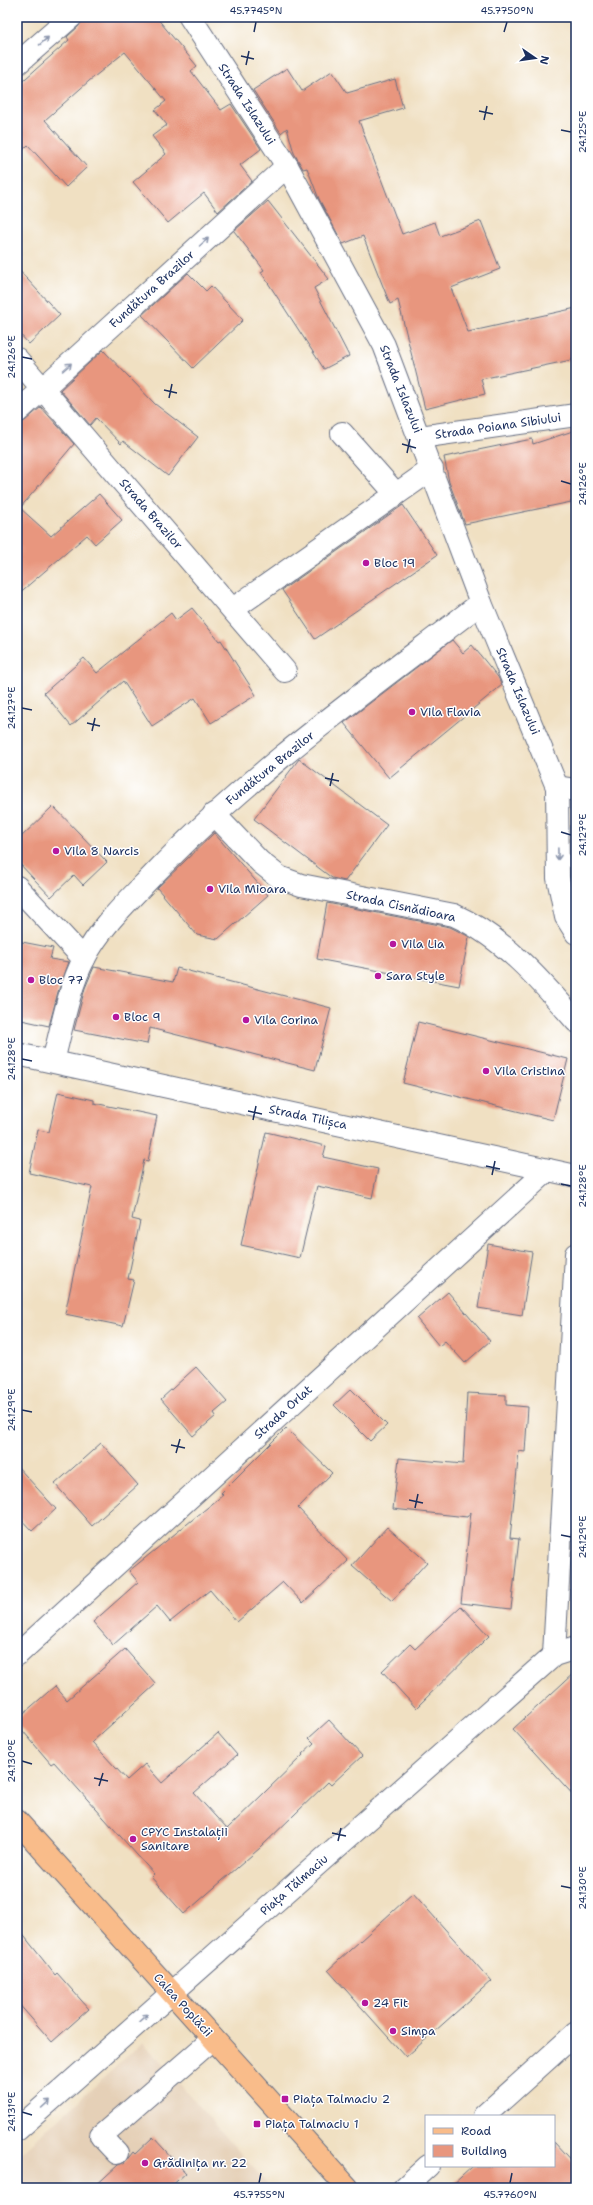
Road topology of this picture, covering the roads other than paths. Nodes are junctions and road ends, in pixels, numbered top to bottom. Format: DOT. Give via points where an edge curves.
graph roads {
  1 [pos="71,17"];
  2 [pos="190,17"];
  3 [pos="17,64"];
  4 [pos="287,166"];
  5 [pos="17,359"];
  6 [pos="43,389"];
  7 [pos="17,412"];
  8 [pos="576,414"];
  9 [pos="342,433"];
  10 [pos="420,437"];
  11 [pos="432,469"];
  12 [pos="396,494"];
  13 [pos="481,603"];
  14 [pos="233,609"];
  15 [pos="285,671"];
  16 [pos="566,788"];
  17 [pos="214,814"];
  18 [pos="17,887"];
  19 [pos="576,933"];
  20 [pos="84,959"];
  21 [pos="576,1021"];
  22 [pos="17,1054"];
  23 [pos="53,1061"];
  24 [pos="548,1170"];
  25 [pos="576,1176"];
  26 [pos="576,1254"];
  27 [pos="576,1648"];
  28 [pos="17,1655"];
  29 [pos="554,1655"];
  30 [pos="17,1821"];
  31 [pos="172,1993"];
  32 [pos="576,2033"];
  33 [pos="213,2039"];
  34 [pos="485,2115"];
  35 [pos="17,2130"];
  36 [pos="117,2153"];
  37 [pos="427,2167"];
  38 [pos="348,2188"];
  39 [pos="404,2188"];
  3 -- 1 [label="street, one-way"];
  2 -- 4 [label="street, Strada Islazului"];
  6 -- 4 [label="street, Fundătura Brazilor, one-way"];
  4 -- 10 [label="street, Strada Islazului" via="384,345"];
  5 -- 6 [label="street, Strada Brazilor"];
  6 -- 7 [label="street, Fundătura Brazilor"];
  6 -- 14 [label="street, Strada Brazilor"];
  8 -- 10 [label="street, Strada Poiana Sibiului"];
  9 -- 12 [label="street"];
  10 -- 11 [label="street, Strada Islazului"];
  11 -- 12 [label="street"];
  11 -- 13 [label="street, Strada Islazului"];
  12 -- 14 [label="street"];
  13 -- 16 [label="street, Strada Islazului"];
  13 -- 17 [label="street, Fundătura Brazilor" via="310,734"];
  14 -- 15 [label="street, Strada Brazilor"];
  16 -- 19 [label="street, Strada Islazului, one-way" via="558,878 566,917"];
  17 -- 20 [label="street, Fundătura Brazilor" via="132,897 101,933"];
  17 -- 21 [label="street, Strada Cisnădioara" via="260,862 279,877 301,885 454,915 476,925 495,939 554,995"];
  18 -- 20 [label="street"];
  20 -- 23 [label="street, Fundătura Brazilor" via="73,985"];
  22 -- 23 [label="street, Strada Tilișca"];
  23 -- 24 [label="street, Strada Tilișca"];
  24 -- 25 [label="street, Strada Tilișca"];
  24 -- 28 [label="street, Strada Orlat"];
  26 -- 29 [label="street"];
  27 -- 29 [label="street, Piața Tălmaciu"];
  29 -- 31 [label="street, Piața Tălmaciu"];
  30 -- 31 [label="main road, Calea Poplăcii"];
  31 -- 33 [label="main road, Calea Poplăcii"];
  35 -- 31 [label="street, Piața Tălmaciu, one-way"];
  32 -- 34 [label="street"];
  33 -- 36 [label="street" via="101,2136"];
  33 -- 38 [label="main road, Calea Poplăcii"];
  37 -- 39 [label="street"];
}
